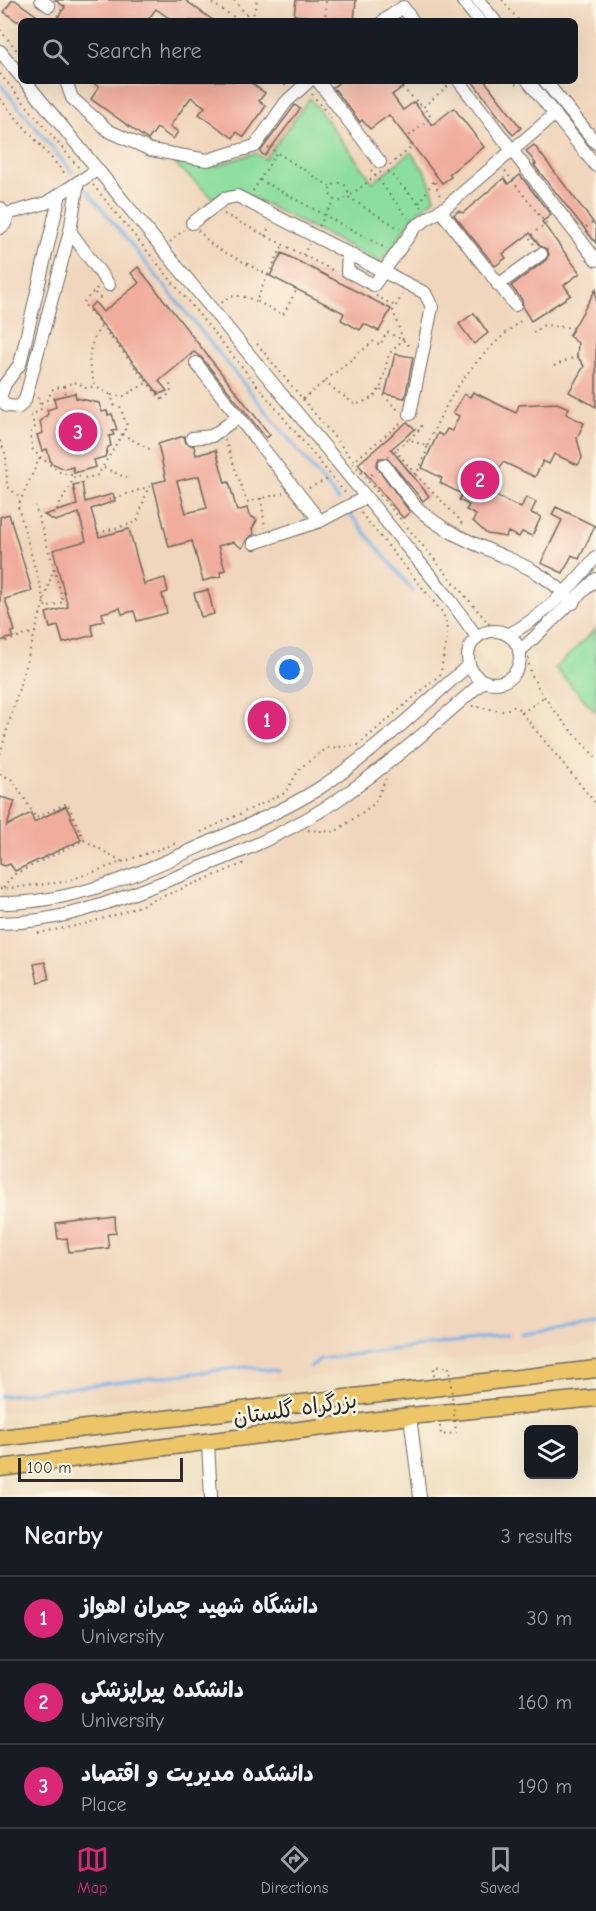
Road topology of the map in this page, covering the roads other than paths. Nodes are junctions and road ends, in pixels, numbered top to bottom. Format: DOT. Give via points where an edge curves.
graph roads {
  1 [pos="462,0"];
  2 [pos="478,0"];
  3 [pos="407,4"];
  4 [pos="386,18"];
  5 [pos="477,18"];
  6 [pos="493,18"];
  7 [pos="0,51"];
  8 [pos="18,73"];
  9 [pos="27,84"];
  10 [pos="67,84"];
  11 [pos="306,84"];
  12 [pos="320,84"];
  13 [pos="461,84"];
  14 [pos="530,84"];
  15 [pos="547,84"];
  16 [pos="555,114"];
  17 [pos="596,143"];
  18 [pos="512,151"];
  19 [pos="383,165"];
  20 [pos="596,166"];
  21 [pos="98,170"];
  22 [pos="82,180"];
  23 [pos="60,194"];
  24 [pos="3,211"];
  25 [pos="439,211"];
  26 [pos="192,223"];
  27 [pos="0,228"];
  28 [pos="70,231"];
  29 [pos="348,253"];
  30 [pos="541,255"];
  31 [pos="596,260"];
  32 [pos="385,272"];
  33 [pos="498,285"];
  34 [pos="104,286"];
  35 [pos="515,305"];
  36 [pos="196,363"];
  37 [pos="0,397"];
  38 [pos="410,414"];
  39 [pos="238,417"];
  40 [pos="192,438"];
  41 [pos="383,463"];
  42 [pos="366,497"];
  43 [pos="320,521"];
  44 [pos="254,543"];
  45 [pos="596,558"];
  46 [pos="596,579"];
  47 [pos="564,591"];
  48 [pos="573,603"];
  49 [pos="508,635"];
  50 [pos="477,637"];
  51 [pos="525,652"];
  52 [pos="469,665"];
  53 [pos="484,681"];
  54 [pos="271,815"];
  55 [pos="280,832"];
  56 [pos="0,903"];
  57 [pos="0,923"];
  58 [pos="596,1369"];
  59 [pos="596,1398"];
  60 [pos="410,1416"];
  61 [pos="0,1438"];
  62 [pos="208,1444"];
  63 [pos="0,1468"];
  64 [pos="211,1497"];
  65 [pos="420,1497"];
  1 -- 5 [label="street"];
  2 -- 6 [label="street"];
  3 -- 4 [label="street"];
  7 -- 8 [label="street"];
  9 -- 21 [label="street"];
  10 -- 11 [label="street" via="72,98 109,130 151,150 207,160 255,146 286,102"];
  12 -- 19 [label="street"];
  13 -- 18 [label="street"];
  14 -- 16 [label="street"];
  15 -- 17 [label="street"];
  16 -- 18 [label="street"];
  16 -- 20 [label="street"];
  18 -- 25 [label="street"];
  18 -- 31 [label="street"];
  21 -- 22 [label="street"];
  21 -- 42 [label="street"];
  22 -- 23 [label="street"];
  22 -- 28 [label="street"];
  23 -- 24 [label="street" via="46,203"];
  23 -- 37 [label="street" via="20,364"];
  24 -- 27 [label="street" via="5,224"];
  25 -- 32 [label="street" via="416,227"];
  25 -- 33 [label="street"];
  26 -- 29 [label="street" via="224,199 237,196"];
  28 -- 34 [label="street"];
  28 -- 37 [label="street" via="25,400 18,407 7,406"];
  29 -- 32 [label="street"];
  29 -- 32 [label="street" via="347,272 374,285"];
  30 -- 33 [label="street"];
  32 -- 38 [label="street" via="425,293 432,307"];
  33 -- 35 [label="street"];
  36 -- 39 [label="street"];
  39 -- 40 [label="street" via="212,436"];
  39 -- 43 [label="street"];
  41 -- 47 [label="street" via="421,511 464,537 539,572"];
  42 -- 43 [label="street"];
  42 -- 50 [label="street"];
  43 -- 44 [label="street"];
  45 -- 47 [label="street"];
  46 -- 48 [label="street"];
  47 -- 48 [label="street"];
  47 -- 49 [label="street"];
  48 -- 51 [label="street"];
  49 -- 50 [label="street" via="492,631"];
  49 -- 51 [label="street"];
  50 -- 52 [label="street" via="468,652"];
  51 -- 53 [label="street" via="509,678 501,682"];
  52 -- 53 [label="street"];
  52 -- 54 [label="street" via="368,752 318,789"];
  53 -- 55 [label="street" via="345,795"];
  54 -- 55 [label="street"];
  54 -- 56 [label="street" via="122,879 67,896"];
  55 -- 57 [label="street" via="210,864 75,915"];
  58 -- 61 [label="highway, بزرگراه گلستان"];
  59 -- 60 [label="highway, بزرگراه گلستان"];
  60 -- 62 [label="highway, بزرگراه گلستان"];
  60 -- 65 [label="street"];
  62 -- 63 [label="highway, بزرگراه گلستان"];
  62 -- 64 [label="street"];
}
